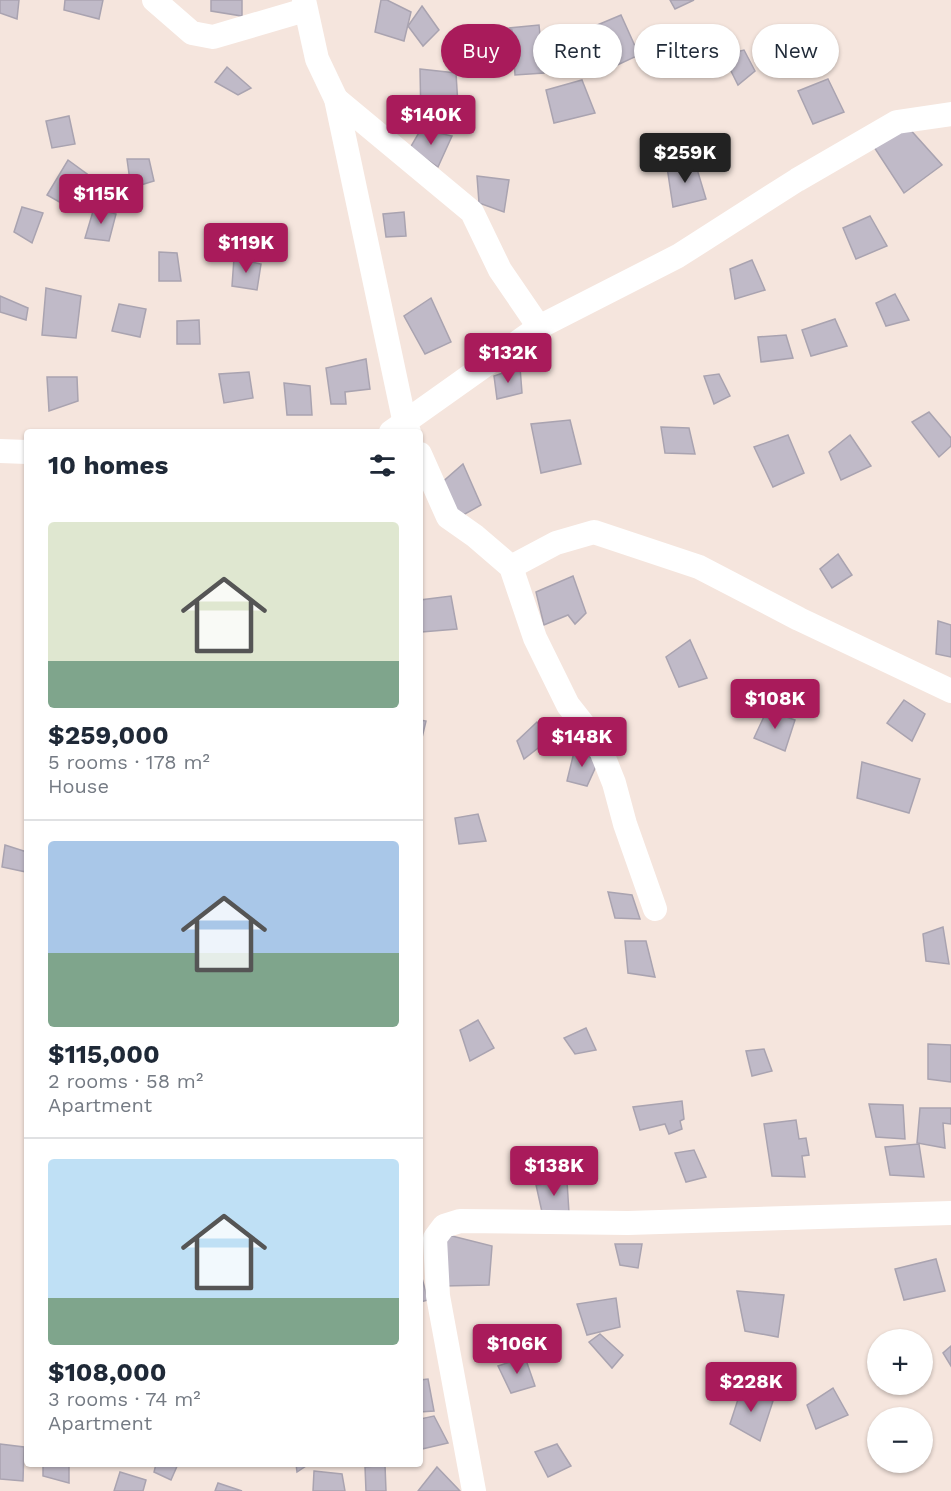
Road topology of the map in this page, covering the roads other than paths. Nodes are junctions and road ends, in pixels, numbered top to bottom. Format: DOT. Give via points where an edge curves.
graph roads {
  1 [pos="154,0"];
  2 [pos="305,5"];
  3 [pos="336,99"];
  4 [pos="951,114"];
  5 [pos="540,327"];
  6 [pos="401,429"];
  7 [pos="0,450"];
  8 [pos="24,453"];
  9 [pos="423,461"];
  10 [pos="511,567"];
  11 [pos="951,691"];
  12 [pos="655,909"];
  13 [pos="951,1213"];
  14 [pos="474,1491"];
  1 -- 2 [label="street" via="192,33 213,37"];
  2 -- 3 [label="street" via="317,59"];
  3 -- 5 [label="street" via="472,212 500,270"];
  3 -- 6 [label="street"];
  4 -- 5 [label="street" via="897,122 678,256"];
  5 -- 6 [label="street"];
  7 -- 8 [label="street"];
  9 -- 10 [label="street" via="448,517"];
  10 -- 11 [label="street" via="556,543 594,532 699,567"];
  10 -- 12 [label="street" via="535,638 568,705 598,743"];
  13 -- 14 [label="street" via="628,1222 460,1221 444,1226 435,1238 438,1296"];
}
